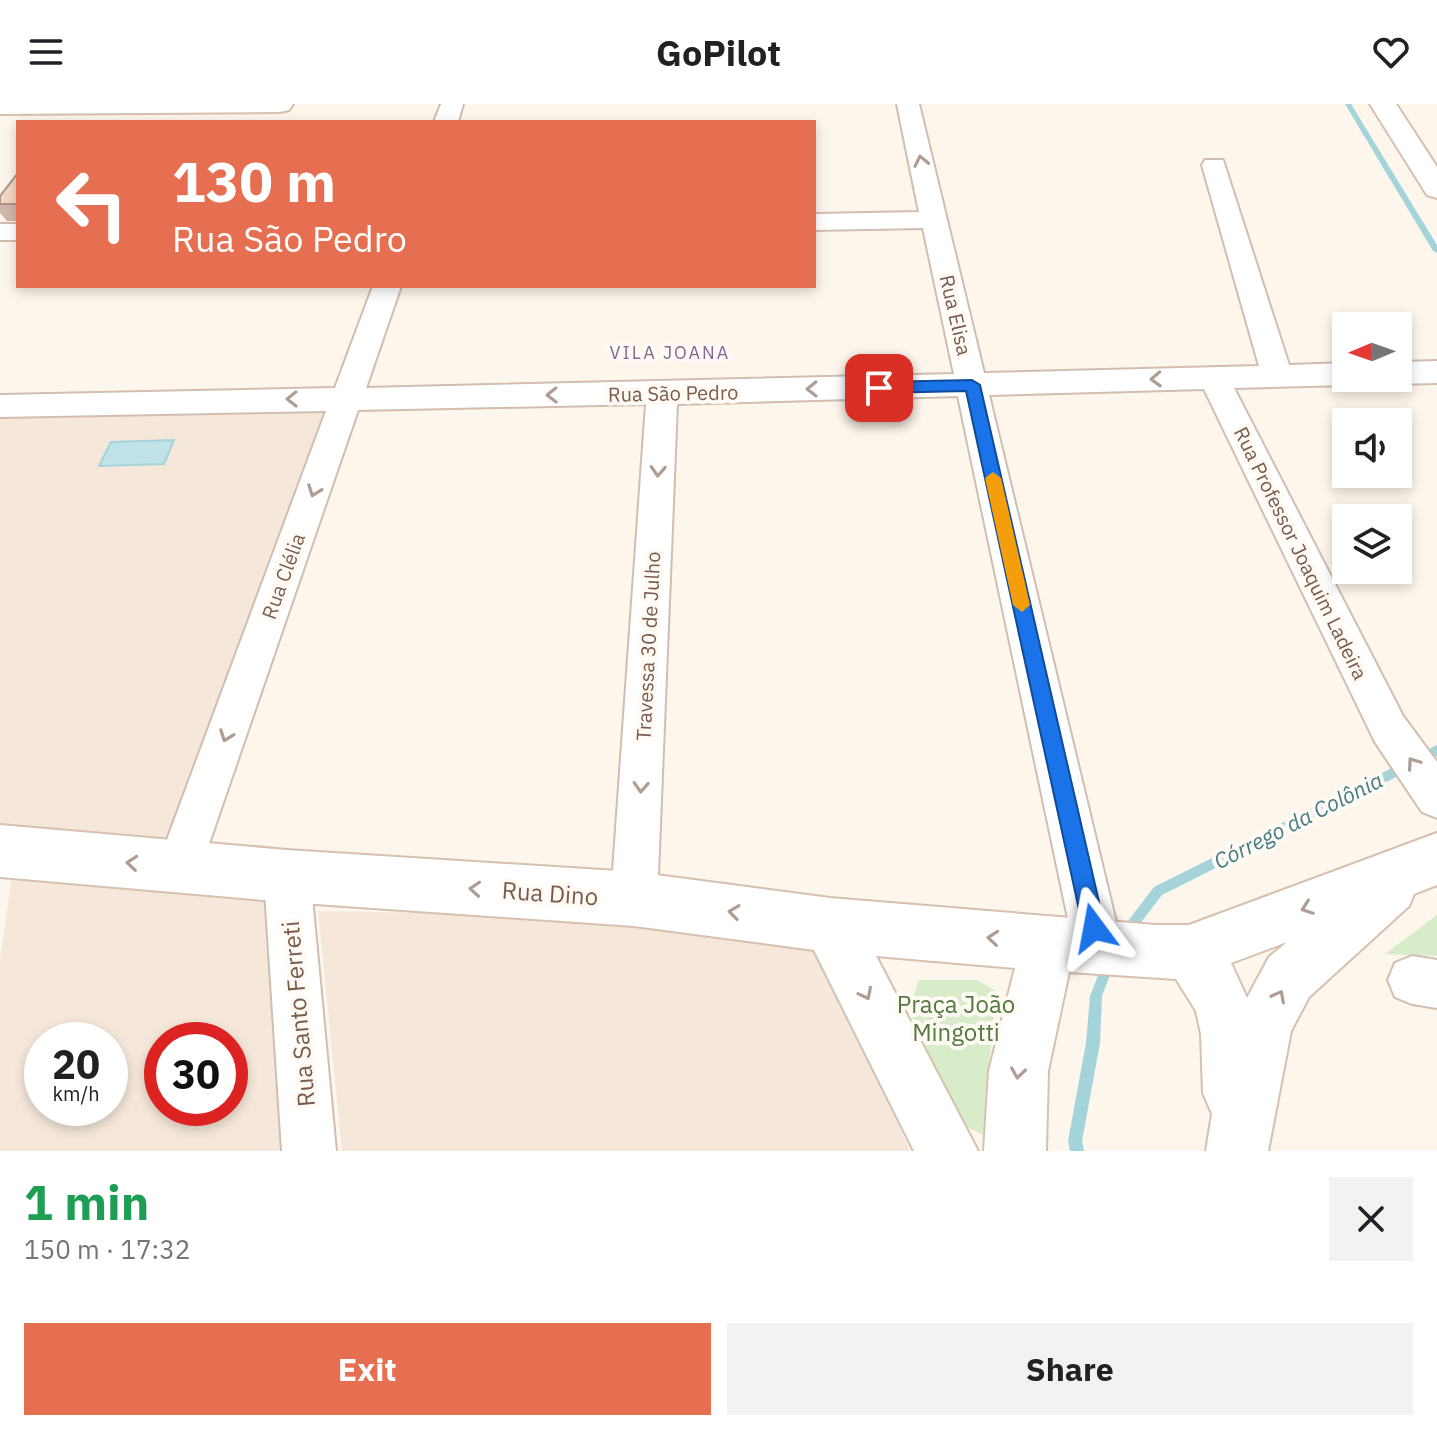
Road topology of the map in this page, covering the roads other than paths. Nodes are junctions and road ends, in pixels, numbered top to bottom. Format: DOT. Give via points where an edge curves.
graph roads {
  1 [pos="280,104"];
  2 [pos="908,104"];
  3 [pos="1383,104"];
  4 [pos="180,105"];
  5 [pos="0,106"];
  6 [pos="1214,165"];
  7 [pos="1437,189"];
  8 [pos="934,220"];
  9 [pos="816,222"];
  10 [pos="386,288"];
  11 [pos="1437,372"];
  12 [pos="1412,373"];
  13 [pos="1332,374"];
  14 [pos="1277,376"];
  15 [pos="1214,378"];
  16 [pos="972,385"];
  17 [pos="662,393"];
  18 [pos="347,398"];
  19 [pos="0,406"];
  20 [pos="1437,797"];
  21 [pos="0,851"];
  22 [pos="1422,865"];
  23 [pos="179,867"];
  24 [pos="287,876"];
  25 [pos="634,899"];
  26 [pos="830,925"];
  27 [pos="1121,948"];
  28 [pos="309,1151"];
  29 [pos="947,1151"];
  30 [pos="1015,1151"];
  31 [pos="1235,1151"];
  1 -- 4 [label="main road"];
  8 -- 2 [label="street, Rua Elisa, one-way"];
  3 -- 7 [label="main road"];
  4 -- 5 [label="main road"];
  6 -- 14 [label="street"];
  8 -- 9 [label="street"];
  8 -- 16 [label="street, Rua Elisa"];
  10 -- 18 [label="street, Rua Clélia"];
  11 -- 12 [label="street"];
  13 -- 14 [label="street, Rua São Pedro"];
  14 -- 15 [label="street, Rua São Pedro"];
  15 -- 16 [label="street, Rua São Pedro, one-way"];
  20 -- 15 [label="street, Rua Professor Joaquim Ladeira, one-way" via="1389,729"];
  16 -- 17 [label="street, Rua São Pedro, one-way"];
  16 -- 27 [label="street, Rua Elisa"];
  17 -- 18 [label="street, Rua São Pedro, one-way"];
  17 -- 25 [label="street, Travessa 30 de Julho, one-way"];
  18 -- 19 [label="street, Rua São Pedro, one-way"];
  18 -- 23 [label="street, Rua Clélia, one-way"];
  23 -- 21 [label="main road, Rua Dino, one-way"];
  22 -- 27 [label="main road, one-way"];
  31 -- 22 [label="main road, one-way" via="1264,1025 1289,977"];
  23 -- 24 [label="main road, Rua Dino"];
  25 -- 24 [label="main road, Rua Dino, one-way"];
  24 -- 28 [label="street, Rua Santo Ferreti"];
  26 -- 25 [label="main road, Rua Dino, one-way"];
  27 -- 26 [label="main road, Rua Dino, one-way"];
  26 -- 29 [label="main road, one-way"];
  27 -- 30 [label="main road, one-way" via="1026,1019 1012,1112"];
  27 -- 31 [label="main road" via="1210,978 1226,1011 1233,1051"];
}
